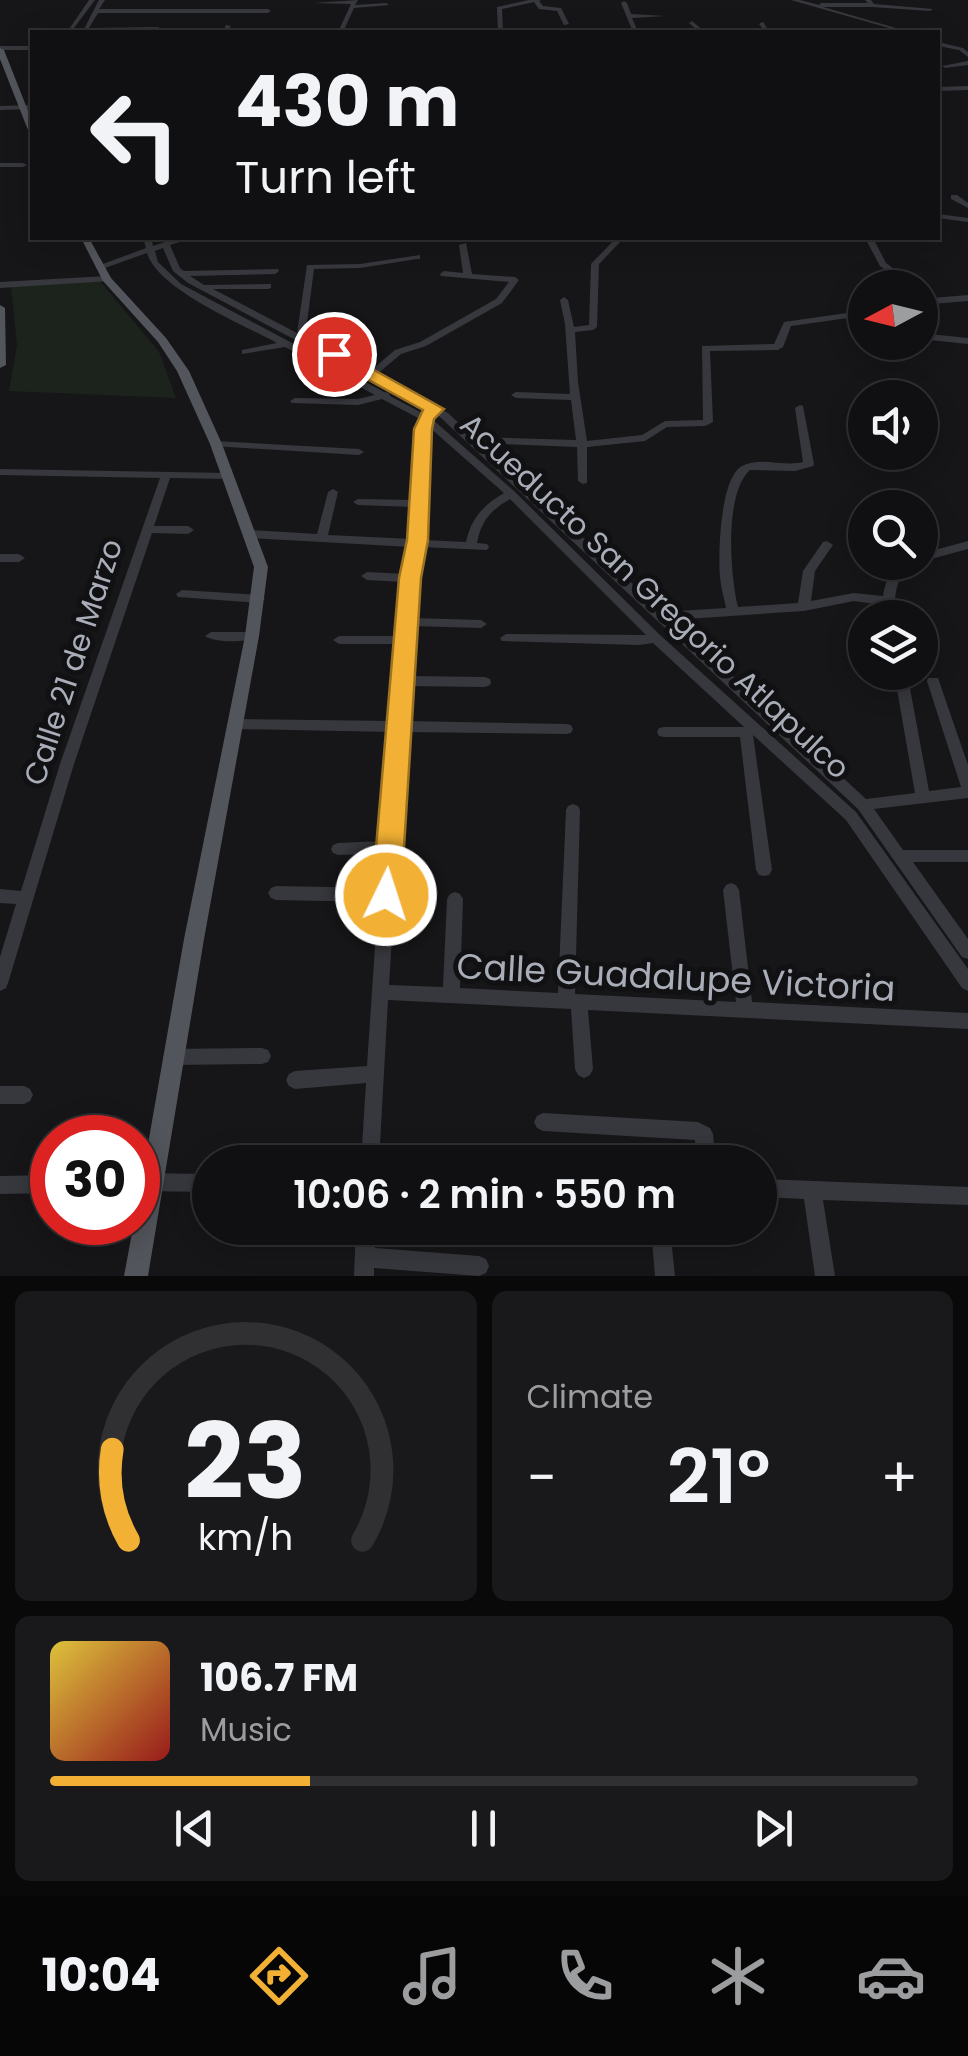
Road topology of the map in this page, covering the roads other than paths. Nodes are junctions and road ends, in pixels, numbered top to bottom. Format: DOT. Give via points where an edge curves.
graph roads {
  1 [pos="92,0"];
  2 [pos="102,0"];
  3 [pos="144,0"];
  4 [pos="794,0"];
  5 [pos="538,1"];
  6 [pos="868,1"];
  7 [pos="502,3"];
  8 [pos="825,3"];
  9 [pos="809,4"];
  10 [pos="352,5"];
  11 [pos="386,5"];
  12 [pos="315,7"];
  13 [pos="895,7"];
  14 [pos="650,8"];
  15 [pos="930,10"];
  16 [pos="95,11"];
  17 [pos="268,11"];
  18 [pos="134,12"];
  19 [pos="199,13"];
  20 [pos="630,16"];
  21 [pos="662,16"];
  22 [pos="911,18"];
  23 [pos="692,23"];
  24 [pos="566,24"];
  25 [pos="762,24"];
  26 [pos="187,26"];
  27 [pos="158,29"];
  28 [pos="70,30"];
  29 [pos="85,30"];
  30 [pos="342,30"];
  31 [pos="500,30"];
  32 [pos="634,30"];
  33 [pos="700,30"];
  34 [pos="766,30"];
  35 [pos="900,30"];
  36 [pos="940,46"];
  37 [pos="30,48"];
  38 [pos="0,49"];
  39 [pos="968,55"];
  40 [pos="968,63"];
  41 [pos="945,66"];
  42 [pos="968,88"];
  43 [pos="940,89"];
  44 [pos="21,107"];
  45 [pos="0,108"];
  46 [pos="30,108"];
  47 [pos="30,126"];
  48 [pos="0,165"];
  49 [pos="23,165"];
  50 [pos="954,197"];
  51 [pos="968,206"];
  52 [pos="940,216"];
  53 [pos="968,220"];
  54 [pos="86,240"];
  55 [pos="147,240"];
  56 [pos="177,240"];
  57 [pos="616,240"];
  58 [pos="871,240"];
  59 [pos="165,244"];
  60 [pos="463,245"];
  61 [pos="150,251"];
  62 [pos="417,257"];
  63 [pos="891,270"];
  64 [pos="275,271"];
  65 [pos="103,273"];
  66 [pos="183,274"];
  67 [pos="444,274"];
  68 [pos="468,276"];
  69 [pos="0,285"];
  70 [pos="268,286"];
  71 [pos="202,288"];
  72 [pos="968,298"];
  73 [pos="564,300"];
  74 [pos="938,300"];
  75 [pos="0,308"];
  76 [pos="848,315"];
  77 [pos="573,330"];
  78 [pos="301,337"];
  79 [pos="938,338"];
  80 [pos="968,341"];
  81 [pos="285,344"];
  82 [pos="245,352"];
  83 [pos="0,363"];
  84 [pos="372,374"];
  85 [pos="386,394"];
  86 [pos="516,395"];
  87 [pos="575,397"];
  88 [pos="295,401"];
  89 [pos="800,408"];
  90 [pos="430,413"];
  91 [pos="470,440"];
  92 [pos="216,444"];
  93 [pos="584,444"];
  94 [pos="360,452"];
  95 [pos="0,472"];
  96 [pos="166,475"];
  97 [pos="228,476"];
  98 [pos="583,481"];
  99 [pos="333,492"];
  100 [pos="512,494"];
  101 [pos="358,502"];
  102 [pos="418,504"];
  103 [pos="147,528"];
  104 [pos="188,530"];
  105 [pos="250,534"];
  106 [pos="322,538"];
  107 [pos="416,544"];
  108 [pos="827,545"];
  109 [pos="968,545"];
  110 [pos="938,553"];
  111 [pos="0,558"];
  112 [pos="20,558"];
  113 [pos="367,576"];
  114 [pos="410,578"];
  115 [pos="182,594"];
  116 [pos="259,599"];
  117 [pos="880,600"];
  118 [pos="804,607"];
  119 [pos="733,611"];
  120 [pos="662,616"];
  121 [pos="407,622"];
  122 [pos="480,624"];
  123 [pos="211,636"];
  124 [pos="252,636"];
  125 [pos="506,638"];
  126 [pos="656,638"];
  127 [pos="340,640"];
  128 [pos="405,640"];
  129 [pos="402,681"];
  130 [pos="486,682"];
  131 [pos="903,690"];
  132 [pos="936,690"];
  133 [pos="236,724"];
  134 [pos="400,726"];
  135 [pos="566,728"];
  136 [pos="750,730"];
  137 [pos="664,732"];
  138 [pos="968,789"];
  139 [pos="923,796"];
  140 [pos="863,805"];
  141 [pos="572,810"];
  142 [pos="390,847"];
  143 [pos="338,850"];
  144 [pos="900,856"];
  145 [pos="968,856"];
  146 [pos="764,870"];
  147 [pos="731,890"];
  148 [pos="276,893"];
  149 [pos="386,895"];
  150 [pos="0,896"];
  151 [pos="26,898"];
  152 [pos="455,899"];
  153 [pos="968,952"];
  154 [pos="0,983"];
  155 [pos="968,983"];
  156 [pos="380,992"];
  157 [pos="451,996"];
  158 [pos="573,1001"];
  159 [pos="744,1010"];
  160 [pos="968,1022"];
  161 [pos="262,1056"];
  162 [pos="172,1057"];
  163 [pos="584,1069"];
  164 [pos="375,1074"];
  165 [pos="294,1080"];
  166 [pos="0,1095"];
  167 [pos="24,1096"];
  168 [pos="159,1115"];
  169 [pos="544,1122"];
  170 [pos="371,1145"];
  171 [pos="705,1145"];
  172 [pos="160,1182"];
  173 [pos="192,1183"];
  174 [pos="30,1184"];
  175 [pos="0,1185"];
  176 [pos="777,1188"];
  177 [pos="812,1189"];
  178 [pos="968,1196"];
  179 [pos="139,1245"];
  180 [pos="662,1245"];
  181 [pos="479,1266"];
  182 [pos="364,1267"];
  183 [pos="136,1276"];
  184 [pos="664,1276"];
  185 [pos="825,1276"];
  1 -- 28 [label="street"];
  2 -- 16 [label="street"];
  3 -- 18 [label="street"];
  4 -- 9 [label="street"];
  5 -- 7 [label="street"];
  5 -- 24 [label="street" via="559,10"];
  6 -- 8 [label="street"];
  6 -- 13 [label="street"];
  7 -- 31 [label="street"];
  8 -- 9 [label="street"];
  9 -- 35 [label="street"];
  10 -- 11 [label="street"];
  10 -- 12 [label="street"];
  10 -- 30 [label="street"];
  13 -- 15 [label="street"];
  13 -- 22 [label="street"];
  14 -- 20 [label="street" via="625,6"];
  16 -- 18 [label="street"];
  16 -- 29 [label="street"];
  17 -- 19 [label="street"];
  18 -- 19 [label="street"];
  19 -- 26 [label="street"];
  20 -- 21 [label="street"];
  20 -- 32 [label="street"];
  23 -- 33 [label="street"];
  25 -- 34 [label="street"];
  27 -- 29 [label="street"];
  36 -- 39 [label="street"];
  37 -- 38 [label="street"];
  38 -- 44 [label="main road"];
  40 -- 41 [label="street"];
  42 -- 43 [label="street"];
  44 -- 45 [label="street"];
  44 -- 46 [label="street"];
  44 -- 47 [label="main road"];
  48 -- 49 [label="street"];
  50 -- 51 [label="street"];
  52 -- 53 [label="street"];
  54 -- 65 [label="main road"];
  55 -- 61 [label="street"];
  56 -- 59 [label="street"];
  57 -- 77 [label="street" via="595,264 593,327"];
  58 -- 63 [label="street"];
  59 -- 61 [label="street"];
  59 -- 66 [label="street, Acueducto San Gregorio Atlapulco"];
  60 -- 68 [label="street"];
  61 -- 65 [label="street"];
  61 -- 81 [label="street, Acueducto San Gregorio Atlapulco" via="178,286"];
  62 -- 78 [label="street" via="310,267"];
  64 -- 66 [label="street"];
  65 -- 69 [label="street"];
  65 -- 92 [label="main road" via="173,354"];
  66 -- 71 [label="street, Acueducto San Gregorio Atlapulco"];
  67 -- 68 [label="street"];
  68 -- 84 [label="street" via="515,280 499,301 398,352"];
  70 -- 71 [label="street"];
  71 -- 78 [label="street, Acueducto San Gregorio Atlapulco"];
  72 -- 74 [label="street"];
  73 -- 77 [label="street"];
  75 -- 83 [label="main road"];
  76 -- 93 [label="street" via="787,324 778,347 706,348 708,422 665,424 636,440"];
  77 -- 87 [label="street"];
  78 -- 84 [label="street, Acueducto San Gregorio Atlapulco"];
  79 -- 80 [label="street"];
  81 -- 82 [label="street"];
  81 -- 85 [label="street, Acueducto San Gregorio Atlapulco"];
  84 -- 90 [label="street, Acueducto San Gregorio Atlapulco"];
  85 -- 88 [label="street" via="358,402"];
  85 -- 90 [label="street, Acueducto San Gregorio Atlapulco"];
  86 -- 87 [label="street"];
  87 -- 93 [label="street"];
  89 -- 119 [label="street" via="809,464 754,466 736,475 726,579"];
  90 -- 91 [label="street, Acueducto San Gregorio Atlapulco"];
  90 -- 100 [label="street, Acueducto San Gregorio Atlapulco"];
  90 -- 102 [label="street"];
  91 -- 93 [label="street"];
  91 -- 120 [label="street, Acueducto San Gregorio Atlapulco"];
  92 -- 94 [label="street"];
  92 -- 97 [label="main road"];
  93 -- 98 [label="street"];
  95 -- 96 [label="street"];
  96 -- 97 [label="street"];
  96 -- 103 [label="street, Calle 21 de Marzo"];
  97 -- 105 [label="main road"];
  99 -- 106 [label="street"];
  100 -- 107 [label="street" via="479,518 476,547"];
  100 -- 126 [label="street, Acueducto San Gregorio Atlapulco"];
  101 -- 102 [label="street"];
  102 -- 107 [label="street"];
  103 -- 104 [label="street"];
  103 -- 151 [label="street, Calle 21 de Marzo"];
  105 -- 106 [label="street"];
  105 -- 116 [label="main road" via="261,566"];
  106 -- 107 [label="street"];
  107 -- 114 [label="street"];
  108 -- 118 [label="street" via="809,571"];
  109 -- 110 [label="street"];
  111 -- 112 [label="street"];
  113 -- 114 [label="street"];
  114 -- 121 [label="street"];
  115 -- 116 [label="street"];
  116 -- 124 [label="main road"];
  117 -- 118 [label="street" via="854,596"];
  118 -- 119 [label="street"];
  119 -- 120 [label="street"];
  120 -- 140 [label="street, Acueducto San Gregorio Atlapulco"];
  121 -- 122 [label="street"];
  121 -- 128 [label="street"];
  123 -- 124 [label="street"];
  124 -- 133 [label="main road"];
  125 -- 126 [label="street"];
  126 -- 136 [label="street, Acueducto San Gregorio Atlapulco"];
  127 -- 128 [label="street"];
  128 -- 129 [label="street"];
  129 -- 130 [label="street"];
  129 -- 134 [label="street"];
  131 -- 139 [label="street"];
  132 -- 138 [label="street"];
  133 -- 134 [label="street"];
  133 -- 162 [label="main road"];
  134 -- 135 [label="street"];
  134 -- 142 [label="street"];
  136 -- 137 [label="street"];
  136 -- 146 [label="street"];
  136 -- 155 [label="street, Acueducto San Gregorio Atlapulco" via="866,834"];
  138 -- 139 [label="street"];
  139 -- 140 [label="street"];
  140 -- 144 [label="street, Acueducto San Gregorio Atlapulco"];
  141 -- 158 [label="street"];
  142 -- 143 [label="street"];
  142 -- 149 [label="street"];
  144 -- 145 [label="street"];
  144 -- 153 [label="street, Acueducto San Gregorio Atlapulco"];
  147 -- 159 [label="street"];
  148 -- 149 [label="street"];
  149 -- 156 [label="street"];
  150 -- 151 [label="street"];
  151 -- 154 [label="street, Calle 21 de Marzo"];
  152 -- 157 [label="street"];
  156 -- 157 [label="street, Calle Guadalupe Victoria"];
  156 -- 164 [label="street"];
  157 -- 158 [label="street, Calle Guadalupe Victoria"];
  158 -- 159 [label="street, Calle Guadalupe Victoria"];
  158 -- 163 [label="street"];
  159 -- 160 [label="street, Calle Guadalupe Victoria"];
  161 -- 162 [label="street"];
  162 -- 168 [label="main road"];
  164 -- 165 [label="street"];
  164 -- 170 [label="street"];
  166 -- 167 [label="street"];
  169 -- 171 [label="street" via="698,1131"];
  172 -- 173 [label="street"];
  174 -- 175 [label="street"];
  176 -- 177 [label="street"];
  177 -- 178 [label="street"];
  177 -- 185 [label="street"];
  179 -- 183 [label="main road"];
  180 -- 184 [label="street"];
  181 -- 182 [label="street"];
}
